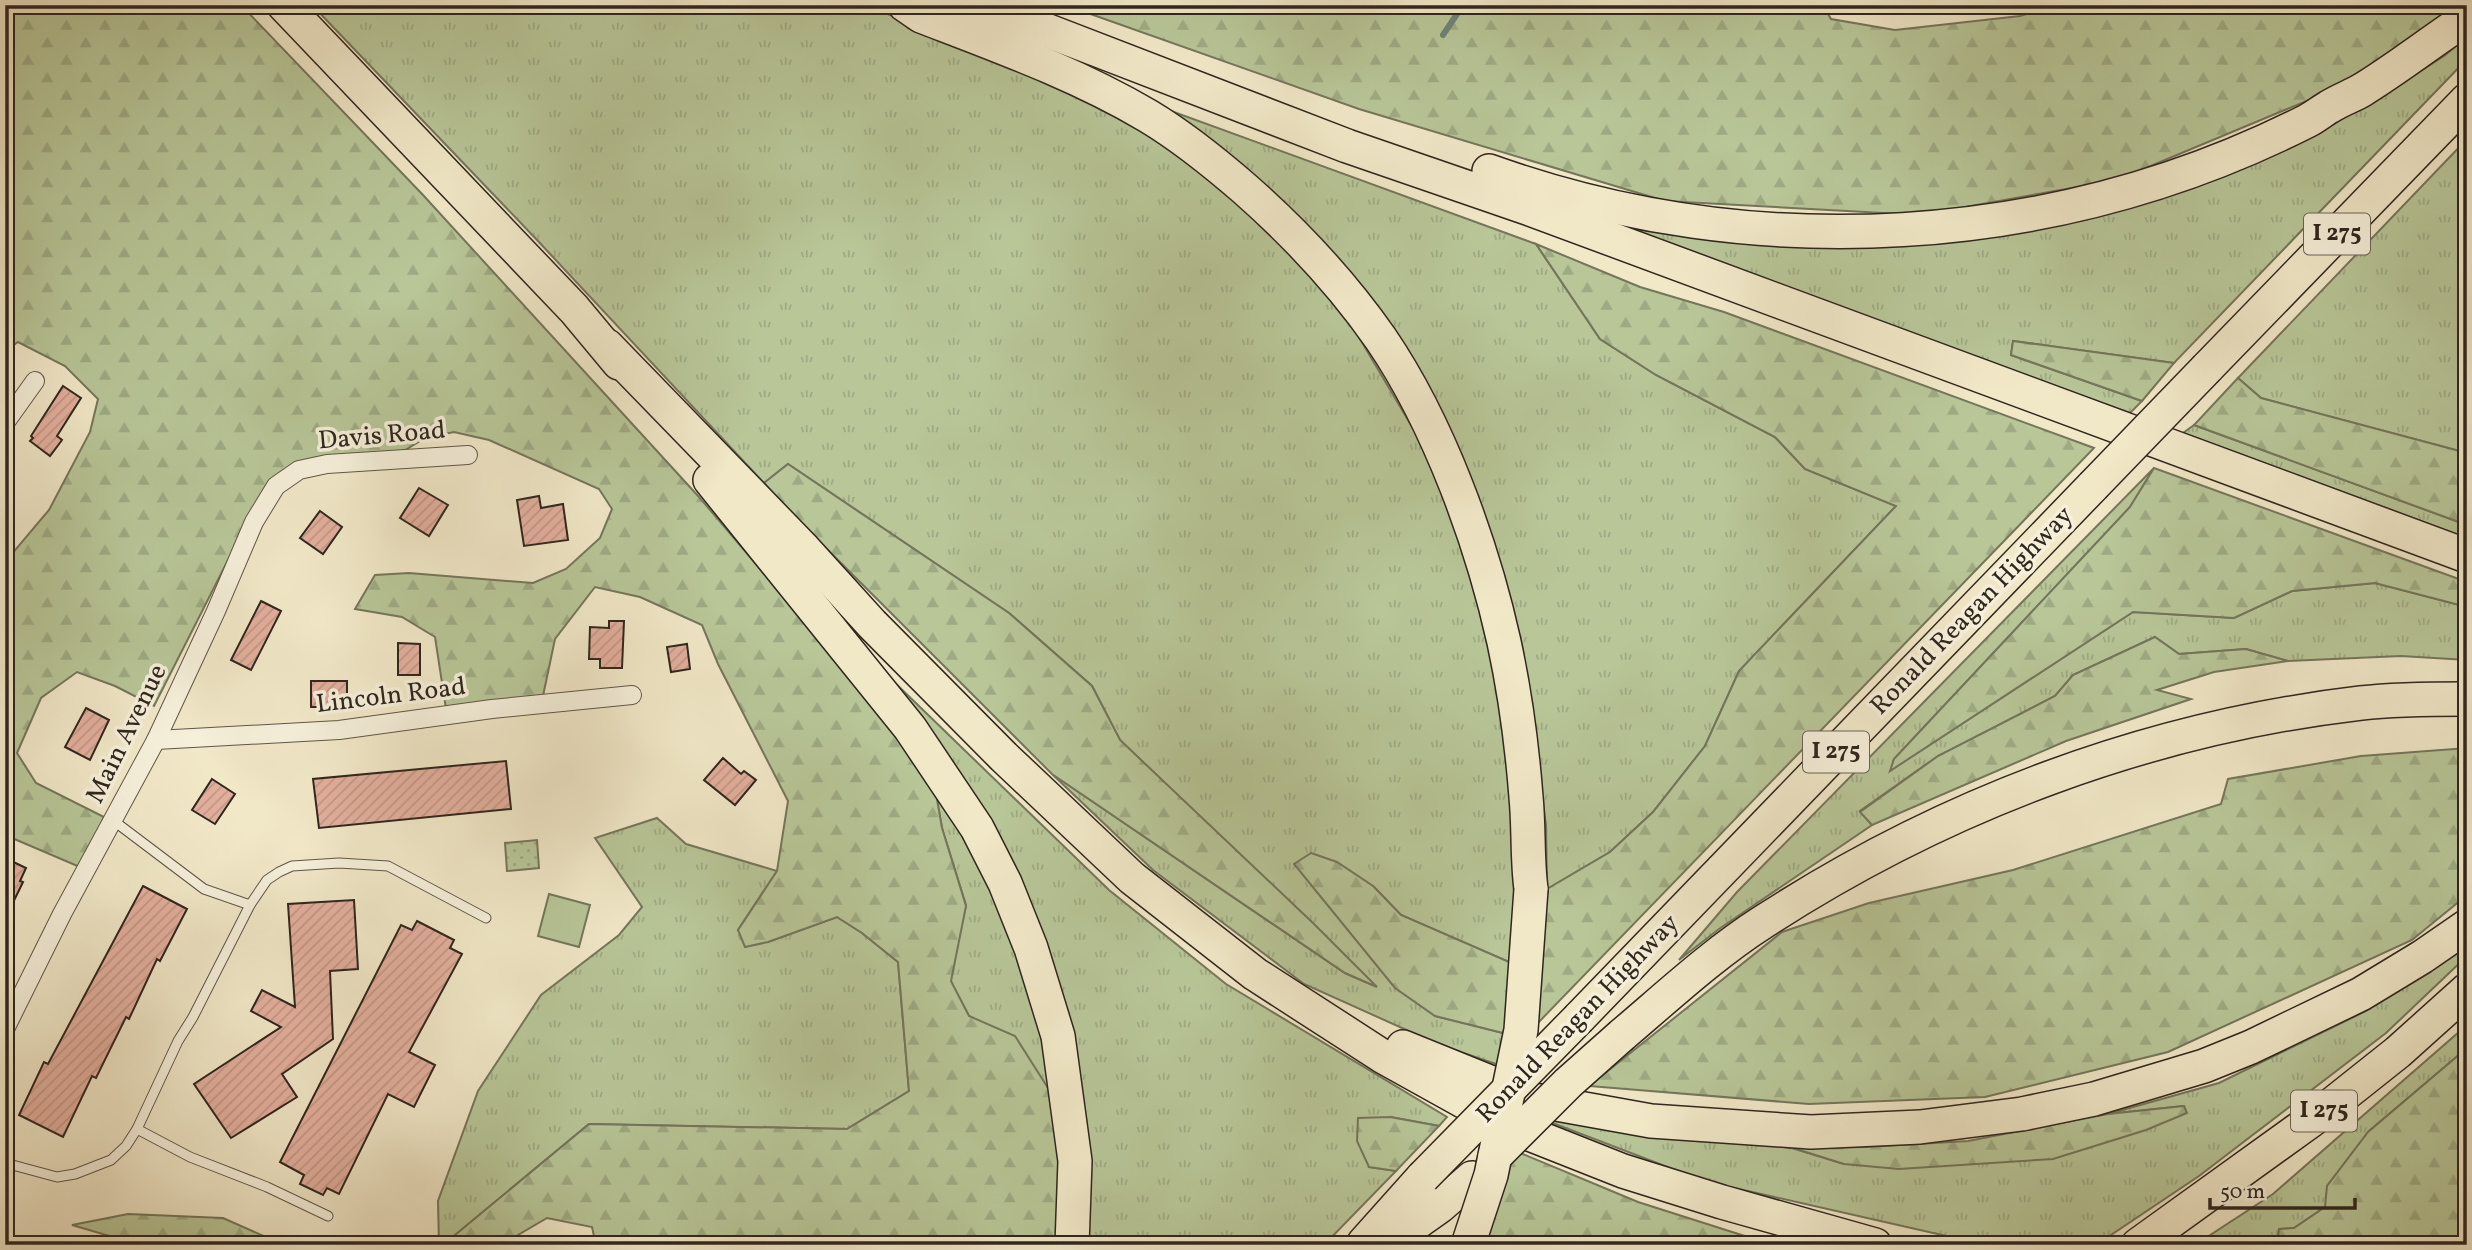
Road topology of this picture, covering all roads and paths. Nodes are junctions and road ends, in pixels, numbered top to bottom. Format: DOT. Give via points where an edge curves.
graph roads {
  1 [pos="284,5"];
  2 [pos="905,5"];
  3 [pos="974,5"];
  4 [pos="2467,18"];
  5 [pos="2467,100"];
  6 [pos="1292,125"];
  7 [pos="607,346"];
  8 [pos="35,381"];
  9 [pos="5,423"];
  10 [pos="468,455"];
  11 [pos="299,470"];
  12 [pos="2467,556"];
  13 [pos="632,695"];
  14 [pos="2467,699"];
  15 [pos="156,740"];
  16 [pos="114,821"];
  17 [pos="250,905"];
  18 [pos="486,918"];
  19 [pos="2467,926"];
  20 [pos="2467,990"];
  21 [pos="1301,1004"];
  22 [pos="5,1029"];
  23 [pos="137,1129"];
  24 [pos="5,1163"];
  25 [pos="328,1216"];
  26 [pos="1072,1245"];
  27 [pos="1362,1245"];
  28 [pos="1385,1245"];
  29 [pos="1468,1245"];
  30 [pos="1875,1245"];
  31 [pos="2138,1245"];
  1 -- 7 [label="highway"];
  2 -- 29 [label="highway, bridge" via="921,16 1108,94 1152,118 1220,168 1327,269 1381,339 1442,450 1488,576 1505,646 1517,710 1531,889 1519,1041 1491,1175"];
  3 -- 6 [label="highway"];
  4 -- 6 [label="highway" via="2362,90 2246,149 2088,202 1982,223 1903,232 1787,232 1667,218 1595,204 1403,144"];
  5 -- 27 [label="highway, Ronald Reagan Highway / I 275, bridge"];
  6 -- 12 [label="highway"];
  7 -- 21 [label="highway" via="1004,758 1132,878"];
  7 -- 26 [label="highway" via="910,728 977,828 1031,948 1058,1036 1075,1161"];
  8 -- 9 [label="street"];
  10 -- 11 [label="street, Davis Road" via="327,464"];
  11 -- 15 [label="street, Main Avenue" via="276,486 254,522"];
  13 -- 15 [label="street, Lincoln Road" via="339,730"];
  14 -- 28 [label="highway, bridge" via="2363,703 2254,719 2175,738 2087,763 1913,835 1760,923 1699,970 1568,1083 1472,1178"];
  15 -- 16 [label="street, Main Avenue"];
  16 -- 17 [label="lane" via="204,889"];
  16 -- 22 [label="street, Main Avenue"];
  17 -- 18 [label="lane" via="267,880 292,866 366,864 388,866"];
  17 -- 23 [label="lane"];
  19 -- 21 [label="highway" via="2361,994 2204,1066 2094,1099 1920,1127 1811,1132 1651,1121 1534,1100"];
  20 -- 31 [label="highway, I 275" via="2320,1114"];
  21 -- 30 [label="highway" via="1382,1056 1527,1133 1623,1171"];
  23 -- 24 [label="lane" via="111,1160 75,1174 57,1177"];
  23 -- 25 [label="lane" via="190,1157 267,1186"];
}
